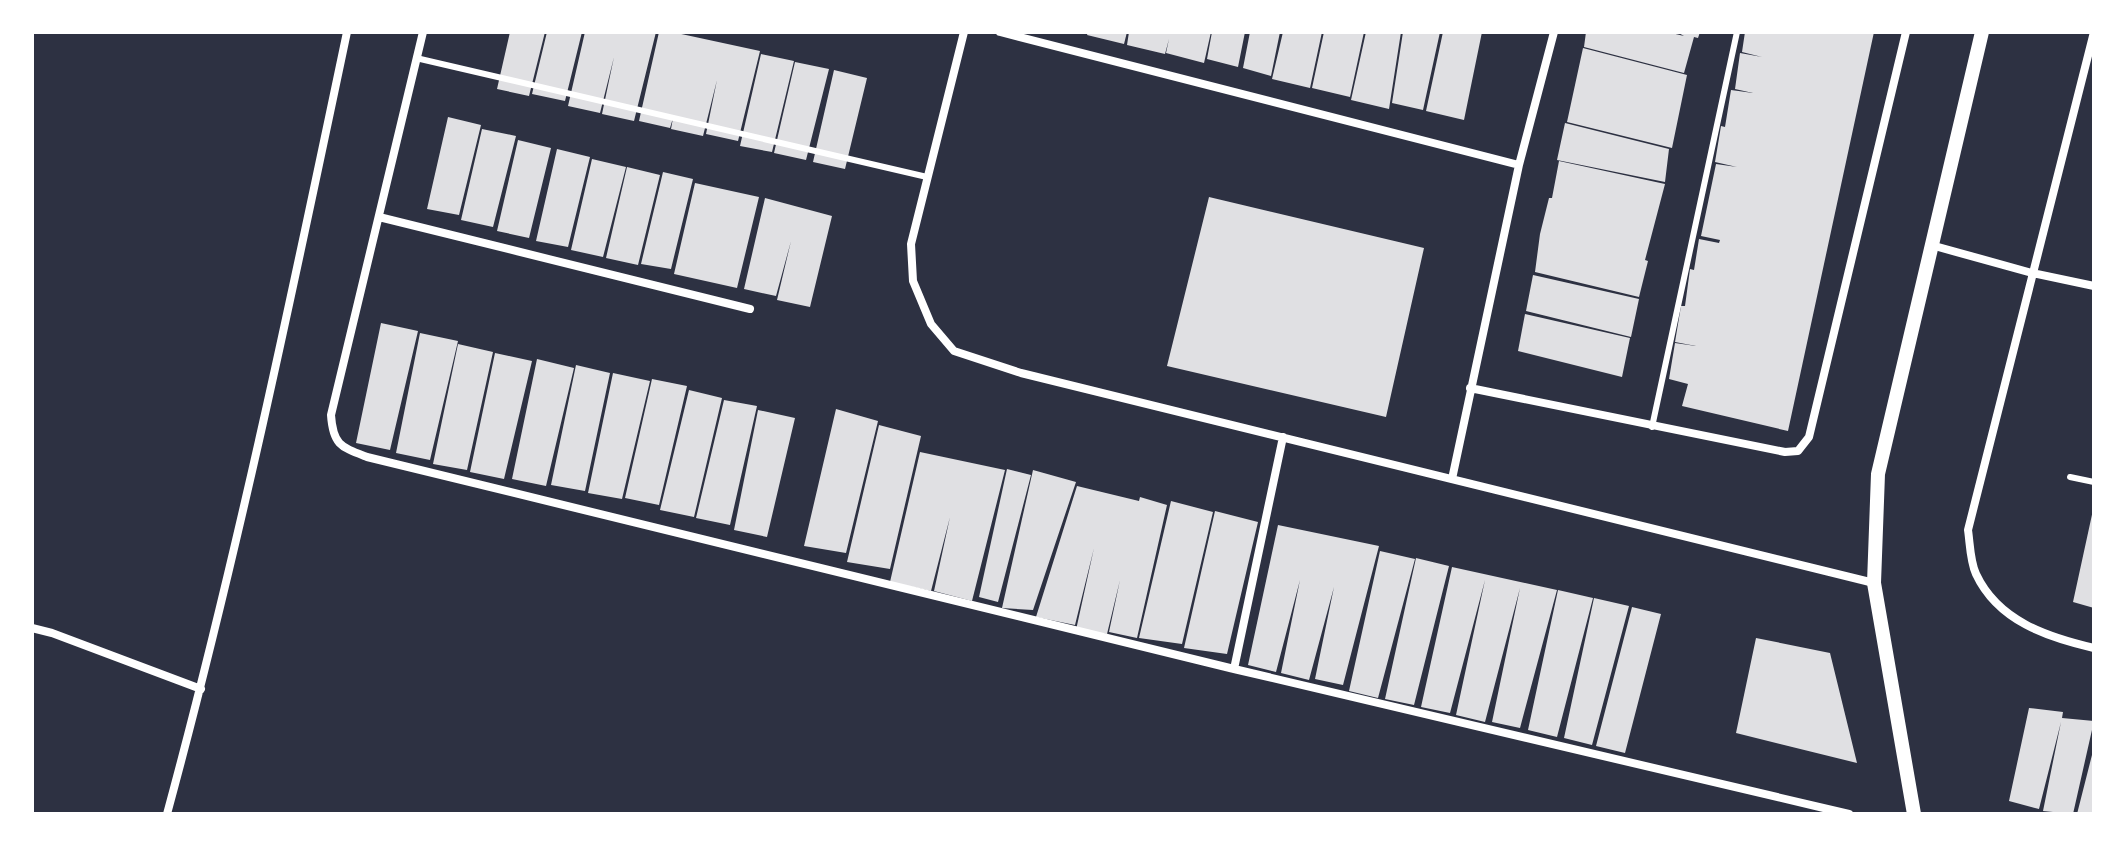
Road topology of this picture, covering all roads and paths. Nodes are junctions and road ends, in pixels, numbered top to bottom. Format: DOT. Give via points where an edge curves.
graph roads {
  1 [pos="347,32"];
  2 [pos="423,32"];
  3 [pos="964,32"];
  4 [pos="1000,32"];
  5 [pos="1554,32"];
  6 [pos="1737,32"];
  7 [pos="1906,32"];
  8 [pos="1982,32"];
  9 [pos="2094,32"];
  10 [pos="416,58"];
  11 [pos="1519,165"];
  12 [pos="927,177"];
  13 [pos="379,217"];
  14 [pos="1930,245"];
  15 [pos="2032,273"];
  16 [pos="2094,286"];
  17 [pos="750,309"];
  18 [pos="1470,388"];
  19 [pos="1652,427"];
  20 [pos="1283,437"];
  21 [pos="2070,477"];
  22 [pos="1452,479"];
  23 [pos="2094,482"];
  24 [pos="1874,583"];
  25 [pos="32,628"];
  26 [pos="2094,648"];
  27 [pos="1234,669"];
  28 [pos="201,689"];
  29 [pos="167,814"];
  30 [pos="1849,814"];
  31 [pos="1914,814"];
  1 -- 28 [label="street"];
  2 -- 10 [label="street"];
  3 -- 12 [label="street"];
  4 -- 11 [label="street"];
  5 -- 11 [label="street"];
  6 -- 19 [label="lane"];
  7 -- 19 [label="street" via="1809,437 1798,451 1785,452"];
  8 -- 14 [label="street"];
  9 -- 15 [label="street"];
  10 -- 12 [label="lane"];
  10 -- 13 [label="street"];
  11 -- 18 [label="street"];
  12 -- 20 [label="street" via="911,244 913,281 931,324 954,351 1021,373"];
  13 -- 17 [label="street"];
  13 -- 27 [label="street" via="331,415 332,432 341,447"];
  14 -- 15 [label="street"];
  14 -- 24 [label="street" via="1878,474"];
  15 -- 16 [label="street"];
  15 -- 26 [label="street" via="1968,530 1975,572 1990,595 2022,625"];
  18 -- 19 [label="street"];
  18 -- 22 [label="street"];
  20 -- 22 [label="street"];
  20 -- 27 [label="street"];
  21 -- 23 [label="lane"];
  22 -- 24 [label="street"];
  24 -- 31 [label="street"];
  25 -- 28 [label="street"];
  27 -- 30 [label="street"];
  28 -- 29 [label="street"];
}
